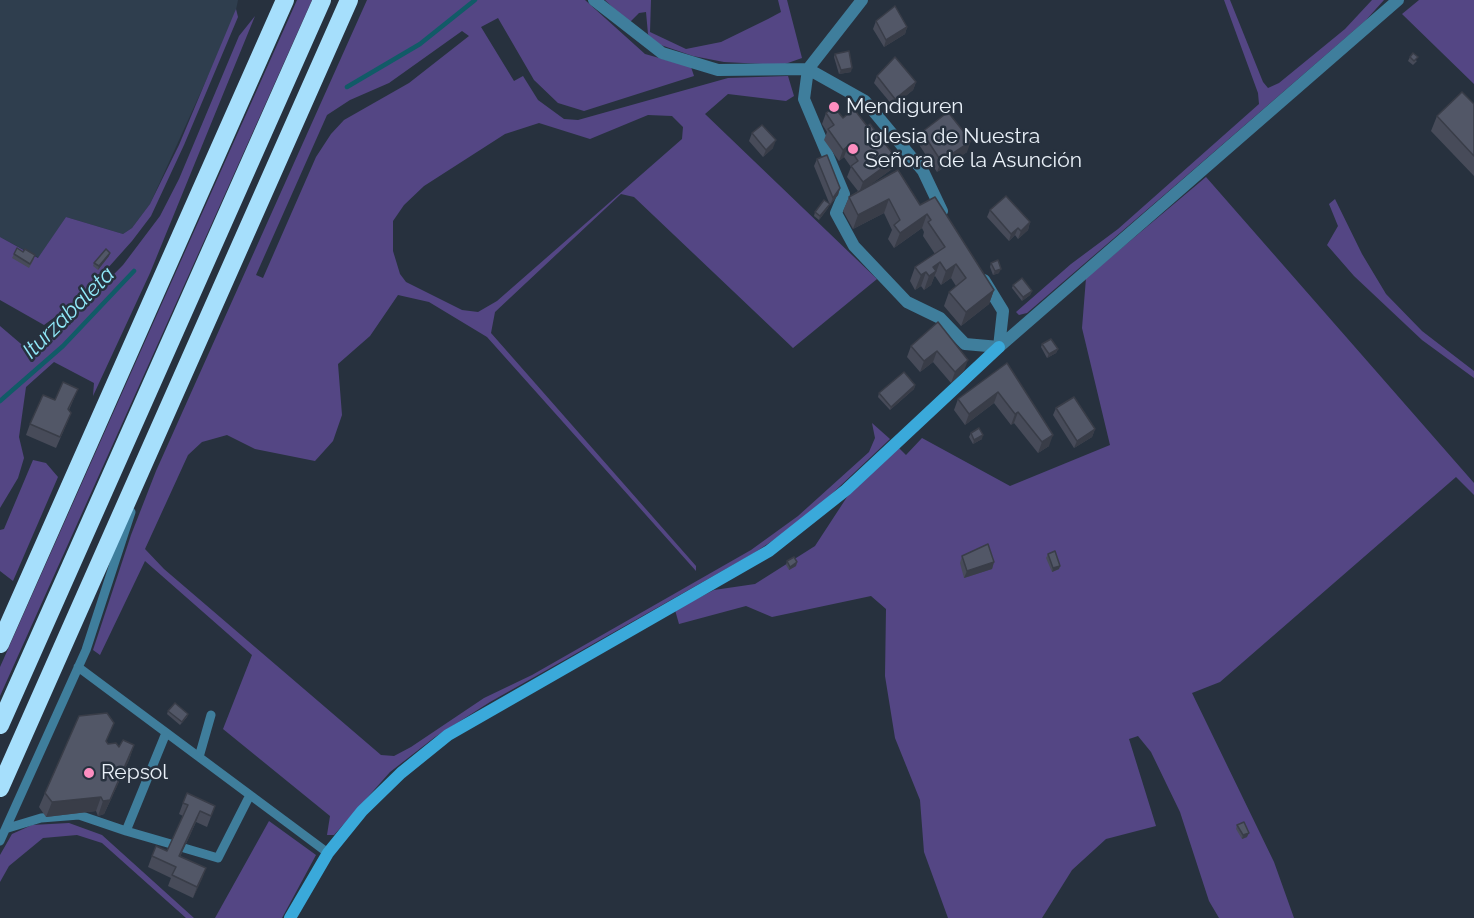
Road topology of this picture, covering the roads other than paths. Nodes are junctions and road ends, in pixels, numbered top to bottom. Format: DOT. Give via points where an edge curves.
graph roads {
  1 [pos="285,0"];
  2 [pos="322,0"];
  3 [pos="350,0"];
  4 [pos="594,0"];
  5 [pos="862,0"];
  6 [pos="1398,0"];
  7 [pos="807,69"];
  8 [pos="947,222"];
  9 [pos="978,271"];
  10 [pos="999,347"];
  11 [pos="155,437"];
  12 [pos="0,644"];
  13 [pos="78,667"];
  14 [pos="211,716"];
  15 [pos="0,725"];
  16 [pos="166,733"];
  17 [pos="199,757"];
  18 [pos="0,788"];
  19 [pos="250,795"];
  20 [pos="8,828"];
  21 [pos="126,831"];
  22 [pos="0,841"];
  23 [pos="171,844"];
  24 [pos="184,848"];
  25 [pos="328,853"];
  26 [pos="290,918"];
  1 -- 12 [label="highway"];
  2 -- 15 [label="highway"];
  3 -- 11 [label="highway"];
  4 -- 7 [label="street" via="662,53 718,70"];
  5 -- 7 [label="street"];
  6 -- 10 [label="street"];
  7 -- 8 [label="street" via="865,101 923,171"];
  7 -- 10 [label="street" via="804,99 844,194 836,213 854,246 907,302 940,318 965,344"];
  9 -- 10 [label="street" via="1004,310"];
  10 -- 25 [label="street" via="846,490 769,551 448,735 362,811"];
  11 -- 13 [label="lane"];
  11 -- 18 [label="highway"];
  13 -- 16 [label="lane"];
  13 -- 20 [label="lane"];
  14 -- 17 [label="lane"];
  16 -- 17 [label="lane"];
  16 -- 21 [label="lane"];
  17 -- 19 [label="lane"];
  19 -- 24 [label="lane" via="218,858"];
  19 -- 25 [label="lane"];
  20 -- 21 [label="lane" via="41,818 80,816"];
  20 -- 22 [label="lane"];
  21 -- 23 [label="lane"];
  25 -- 26 [label="street"];
}
